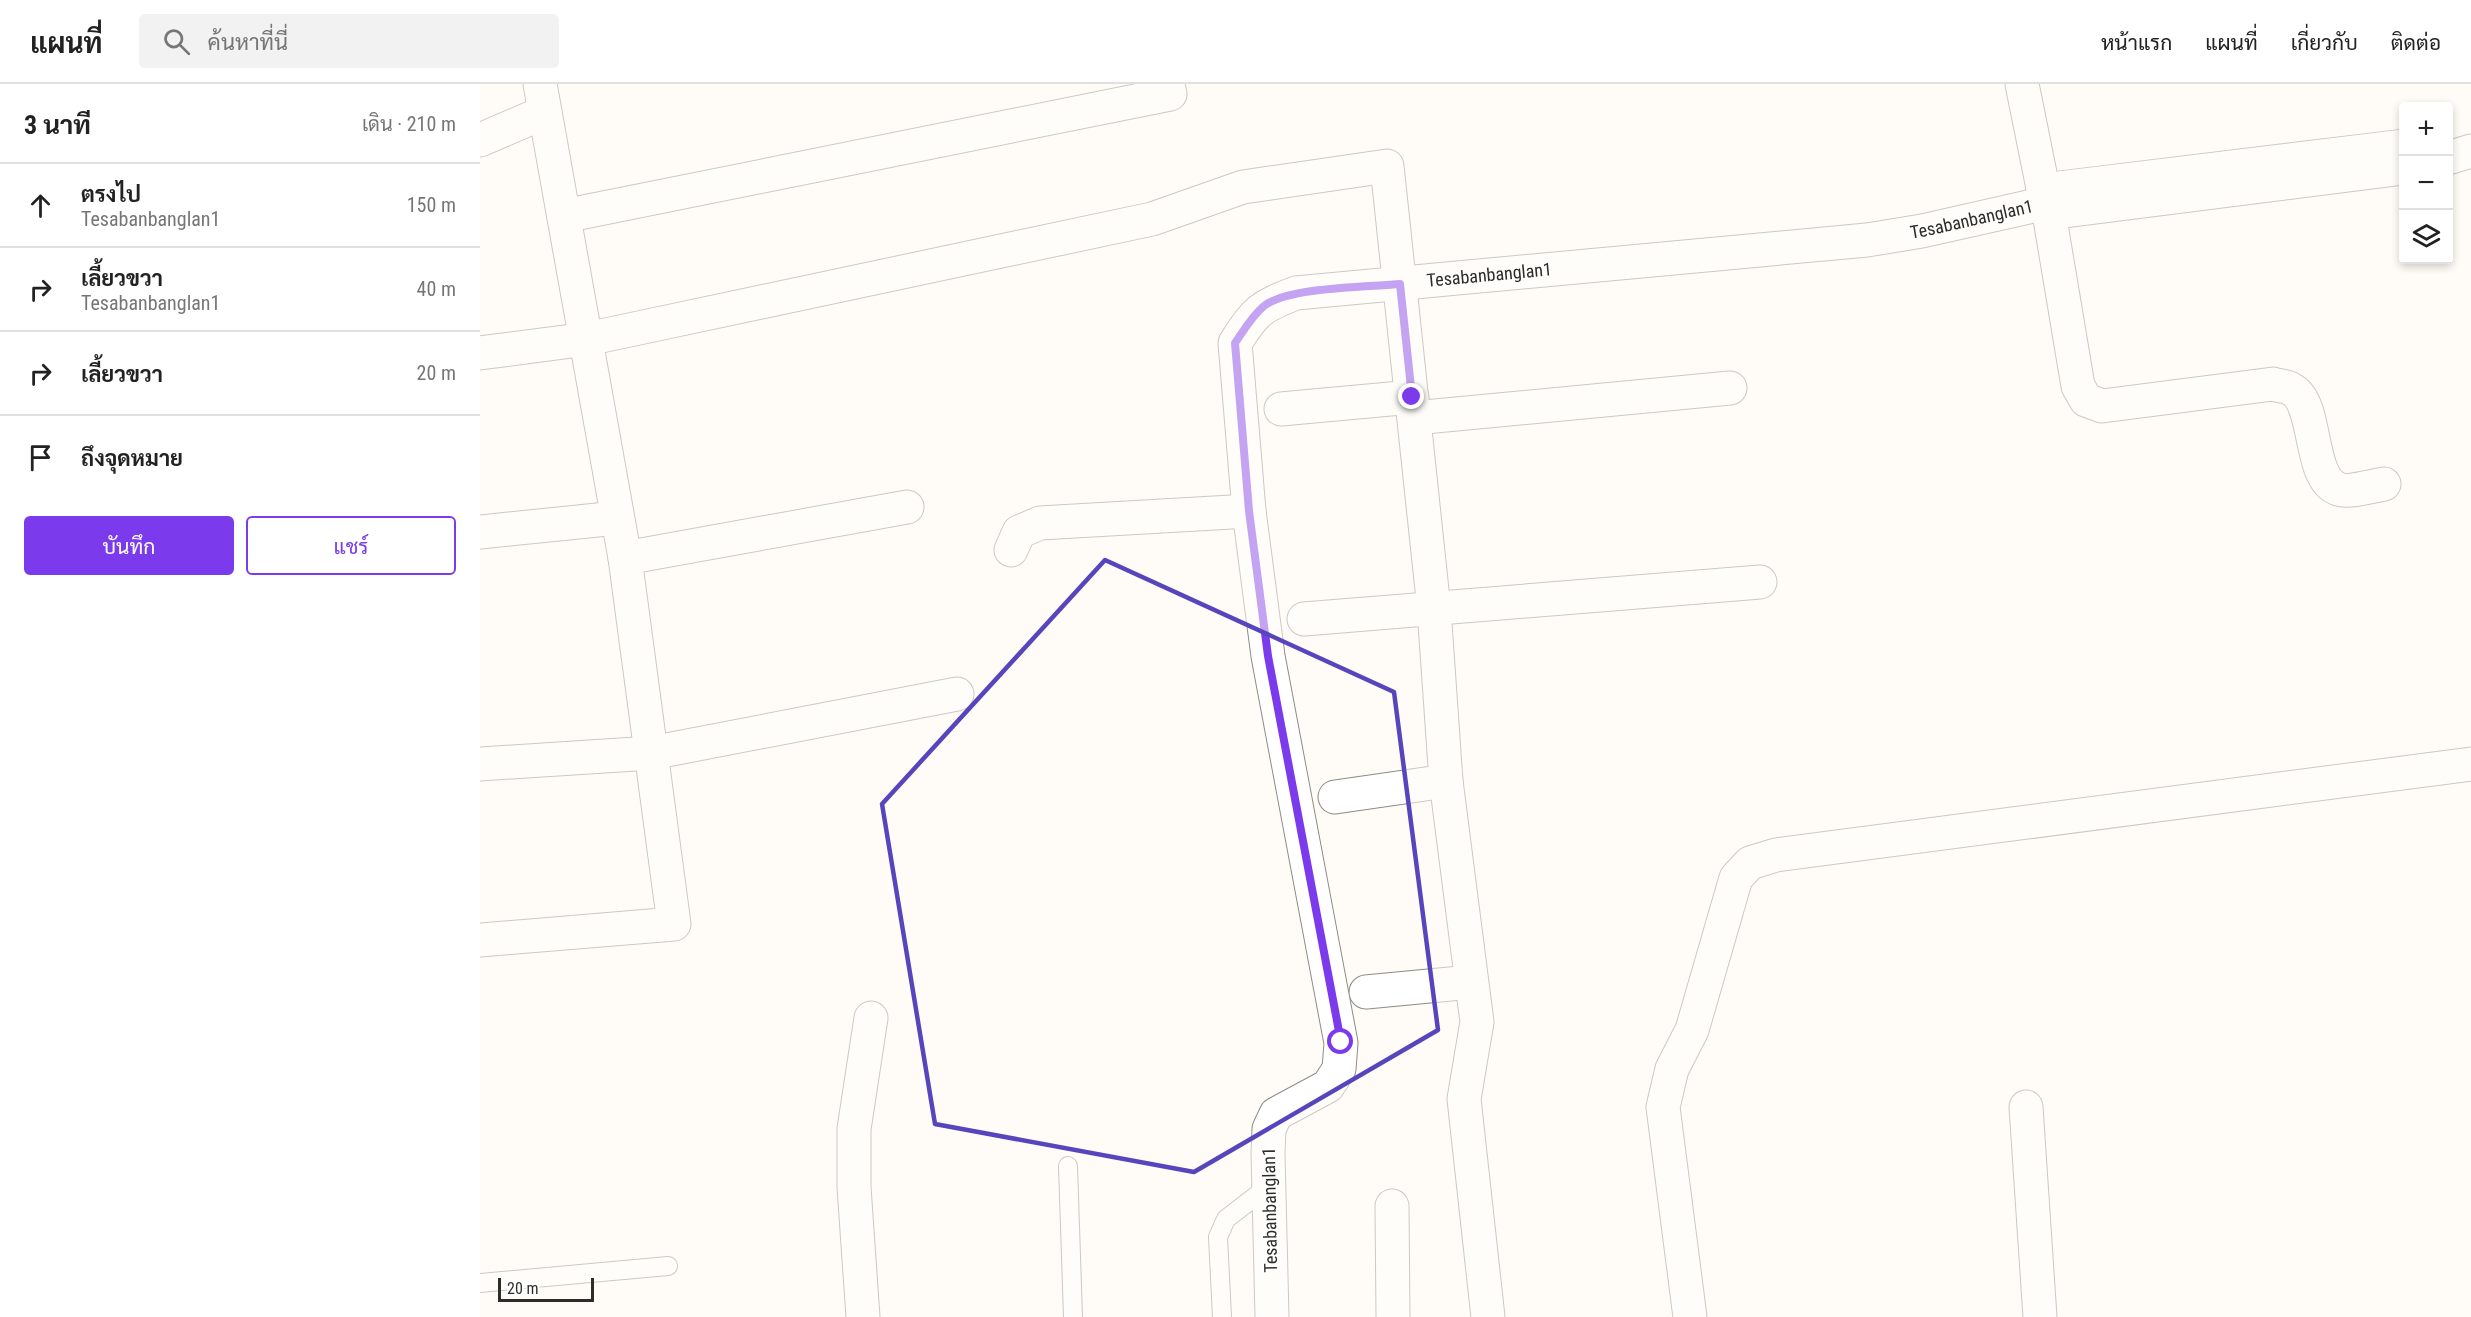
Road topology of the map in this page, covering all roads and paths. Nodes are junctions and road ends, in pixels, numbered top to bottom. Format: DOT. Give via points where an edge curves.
graph roads {
  1 [pos="1168,84"];
  2 [pos="2022,84"];
  3 [pos="542,98"];
  4 [pos="480,140"];
  5 [pos="2453,141"];
  6 [pos="2471,143"];
  7 [pos="2399,147"];
  8 [pos="2471,151"];
  9 [pos="2453,156"];
  10 [pos="2399,168"];
  11 [pos="2226,180"];
  12 [pos="2046,202"];
  13 [pos="564,216"];
  14 [pos="1400,284"];
  15 [pos="587,339"];
  16 [pos="480,353"];
  17 [pos="1730,388"];
  18 [pos="1413,407"];
  19 [pos="1281,409"];
  20 [pos="2384,484"];
  21 [pos="907,507"];
  22 [pos="1249,511"];
  23 [pos="617,518"];
  24 [pos="480,532"];
  25 [pos="1011,550"];
  26 [pos="625,558"];
  27 [pos="1760,582"];
  28 [pos="1434,609"];
  29 [pos="1304,619"];
  30 [pos="957,694"];
  31 [pos="651,753"];
  32 [pos="480,764"];
  33 [pos="2471,764"];
  34 [pos="1446,781"];
  35 [pos="1335,797"];
  36 [pos="480,940"];
  37 [pos="1471,982"];
  38 [pos="1366,992"];
  39 [pos="871,1018"];
  40 [pos="2026,1107"];
  41 [pos="1068,1167"];
  42 [pos="1269,1186"];
  43 [pos="1392,1206"];
  44 [pos="668,1266"];
  45 [pos="480,1283"];
  46 [pos="863,1317"];
  47 [pos="1073,1317"];
  48 [pos="1222,1317"];
  49 [pos="1272,1317"];
  50 [pos="1393,1317"];
  51 [pos="1488,1317"];
  52 [pos="1690,1317"];
  53 [pos="2040,1317"];
  1 -- 13 [label="street" via="1170,94"];
  2 -- 12 [label="street, Tesabanbanglan1"];
  3 -- 4 [label="street"];
  3 -- 13 [label="street"];
  5 -- 6 [label="street"];
  7 -- 11 [label="street"];
  8 -- 9 [label="street"];
  10 -- 11 [label="street"];
  11 -- 12 [label="street"];
  12 -- 14 [label="street, Tesabanbanglan1" via="1867,240"];
  12 -- 20 [label="street" via="2078,386 2086,400 2102,406 2273,384 2292,389 2302,400 2321,469 2330,484 2342,490"];
  13 -- 15 [label="street"];
  14 -- 15 [label="street" via="1387,166 1244,187 1152,219"];
  14 -- 18 [label="street"];
  14 -- 22 [label="street, Tesabanbanglan1" via="1296,293 1265,304 1250,320 1235,343"];
  15 -- 16 [label="street"];
  15 -- 23 [label="street"];
  17 -- 18 [label="street"];
  18 -- 19 [label="street"];
  18 -- 28 [label="street"];
  21 -- 26 [label="street"];
  22 -- 25 [label="street" via="1040,523 1019,532"];
  22 -- 42 [label="street, Tesabanbanglan1" via="1268,656 1341,1042 1339,1069 1329,1086 1276,1114 1269,1129"];
  23 -- 24 [label="street"];
  23 -- 26 [label="street"];
  26 -- 31 [label="street"];
  27 -- 28 [label="street"];
  28 -- 29 [label="street"];
  28 -- 34 [label="street"];
  30 -- 31 [label="street"];
  31 -- 32 [label="street"];
  31 -- 36 [label="street" via="674,924"];
  33 -- 52 [label="street" via="1978,827 1776,855 1750,863 1736,878 1692,1030 1672,1069 1663,1107"];
  34 -- 35 [label="street"];
  34 -- 37 [label="street"];
  37 -- 38 [label="street"];
  37 -- 51 [label="street" via="1476,1022 1464,1099"];
  39 -- 46 [label="street" via="854,1129"];
  40 -- 53 [label="street"];
  41 -- 47 [label="lane"];
  42 -- 48 [label="lane" via="1226,1219 1218,1237"];
  42 -- 49 [label="street, Tesabanbanglan1"];
  43 -- 50 [label="street"];
  44 -- 45 [label="lane"];
}
